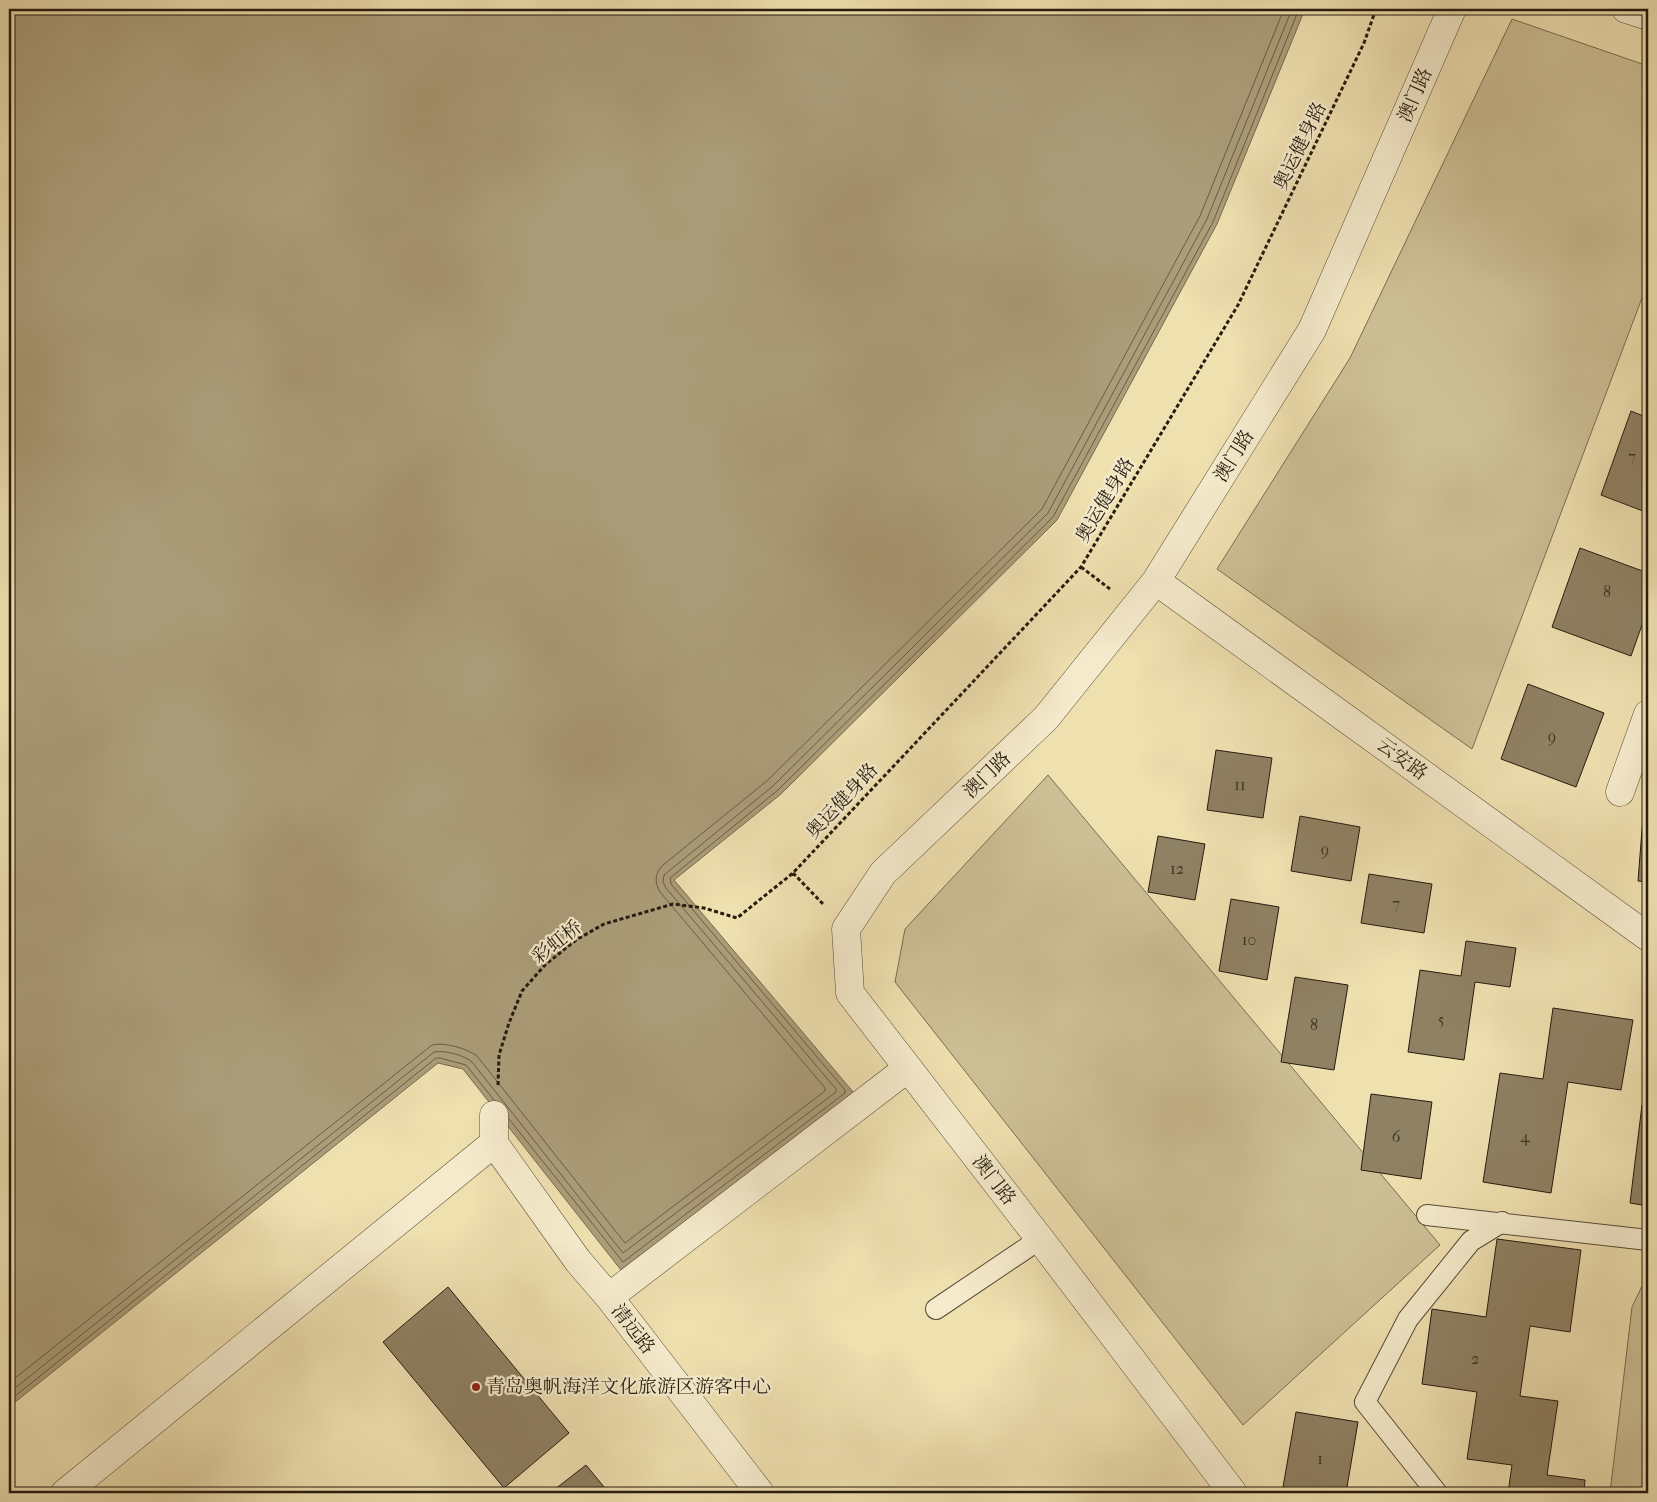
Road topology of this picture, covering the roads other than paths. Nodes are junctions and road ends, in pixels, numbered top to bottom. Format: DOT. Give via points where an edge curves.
graph roads {
  1 [pos="1452,9"];
  2 [pos="1626,9"];
  3 [pos="1648,16"];
  4 [pos="1156,581"];
  5 [pos="1648,714"];
  6 [pos="1620,792"];
  7 [pos="1648,937"];
  8 [pos="908,1068"];
  9 [pos="494,1115"];
  10 [pos="494,1143"];
  11 [pos="1427,1215"];
  12 [pos="1502,1222"];
  13 [pos="1040,1239"];
  14 [pos="1648,1240"];
  15 [pos="609,1297"];
  16 [pos="936,1309"];
  17 [pos="65,1493"];
  18 [pos="760,1493"];
  19 [pos="1233,1493"];
  20 [pos="1437,1493"];
  1 -- 4 [label="street, 澳门路" via="1312,330"];
  2 -- 3 [label="street"];
  4 -- 7 [label="street, 云安路"];
  4 -- 8 [label="street, 澳门路" via="1046,718 883,873 846,929 850,994"];
  5 -- 6 [label="street"];
  8 -- 13 [label="street, 澳门路"];
  8 -- 15 [label="street"];
  9 -- 10 [label="street"];
  10 -- 15 [label="street, 清远路" via="578,1261"];
  10 -- 17 [label="street"];
  11 -- 12 [label="lane"];
  12 -- 14 [label="lane"];
  12 -- 20 [label="lane" via="1471,1241 1408,1319 1365,1402"];
  13 -- 16 [label="lane"];
  13 -- 19 [label="street, 澳门路"];
  15 -- 18 [label="street, 清远路"];
}
